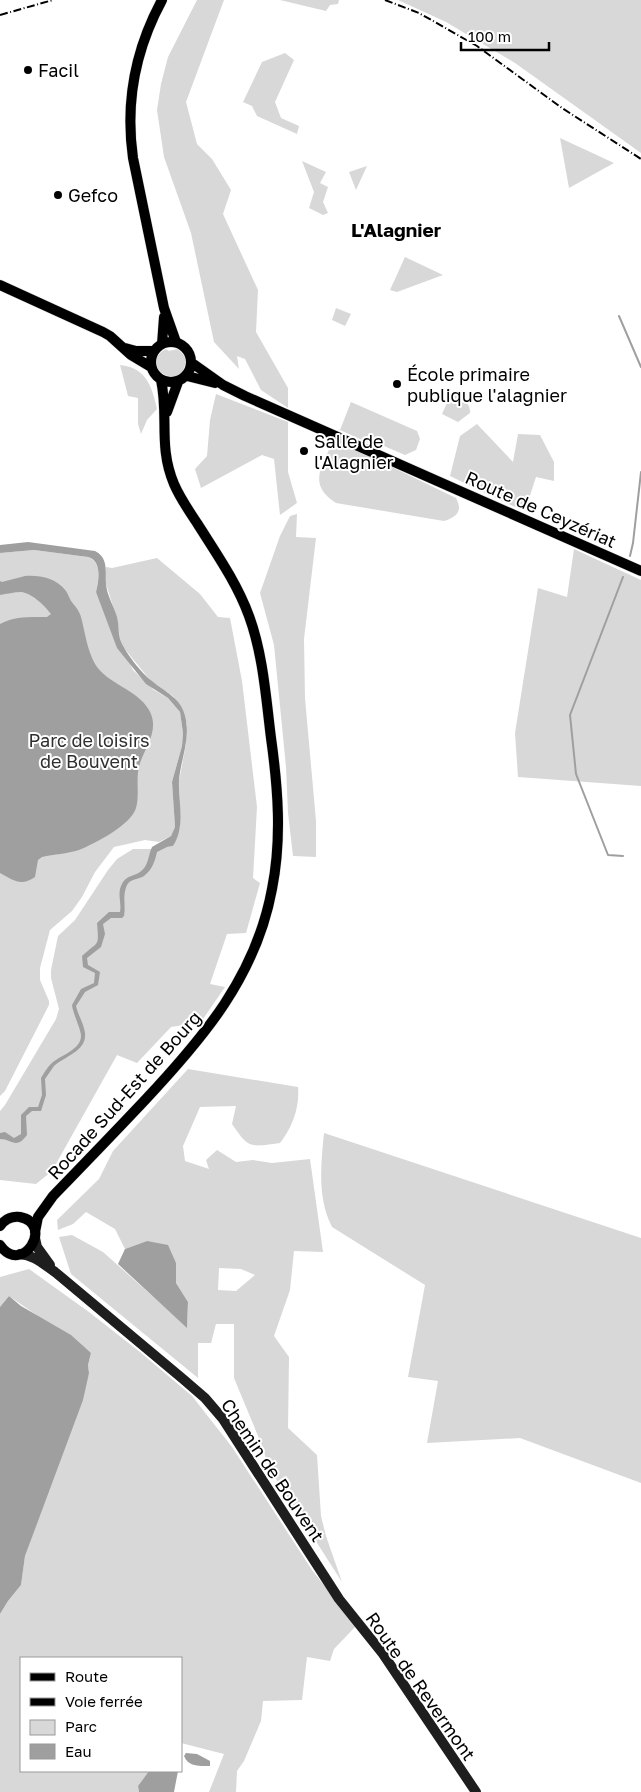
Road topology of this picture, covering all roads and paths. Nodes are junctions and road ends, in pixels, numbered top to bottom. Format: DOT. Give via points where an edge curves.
graph roads {
  1 [pos="162,0"];
  2 [pos="0,285"];
  3 [pos="164,308"];
  4 [pos="176,342"];
  5 [pos="162,344"];
  6 [pos="124,348"];
  7 [pos="154,352"];
  8 [pos="192,363"];
  9 [pos="152,367"];
  10 [pos="182,379"];
  11 [pos="161,380"];
  12 [pos="223,385"];
  13 [pos="164,423"];
  14 [pos="641,571"];
  15 [pos="54,1196"];
  16 [pos="18,1217"];
  17 [pos="0,1226"];
  18 [pos="35,1235"];
  19 [pos="2,1249"];
  20 [pos="20,1254"];
  21 [pos="55,1272"];
  22 [pos="339,1599"];
  23 [pos="476,1792"];
  1 -- 3 [label="main road" via="135,70 130,135"];
  2 -- 6 [label="main road" via="103,332"];
  3 -- 4 [label="main road"];
  3 -- 5 [label="main road"];
  4 -- 5 [label="main road"];
  4 -- 8 [label="main road" via="186,348"];
  5 -- 7 [label="main road"];
  6 -- 7 [label="main road"];
  6 -- 9 [label="main road"];
  7 -- 9 [label="main road"];
  8 -- 10 [label="main road"];
  8 -- 12 [label="main road"];
  9 -- 11 [label="main road"];
  10 -- 11 [label="main road"];
  10 -- 12 [label="main road"];
  10 -- 13 [label="main road" via="174,389"];
  11 -- 13 [label="main road, Rocade Sud-Est de Bourg"];
  12 -- 14 [label="main road, Route de Ceyzériat"];
  13 -- 15 [label="main road, Rocade Sud-Est de Bourg" via="165,458 174,486 240,594 257,643 278,801 272,890 249,961 218,1015 189,1053"];
  15 -- 16 [label="main road, Rocade Sud-Est de Bourg" via="35,1210"];
  15 -- 18 [label="main road, Rocade Sud-Est de Bourg" via="38,1218"];
  16 -- 17 [label="main road, Rocade Sud-Est de Bourg" via="7,1219"];
  16 -- 18 [label="main road" via="29,1221"];
  18 -- 20 [label="main road" via="30,1248"];
  18 -- 21 [label="street, Chemin de Bouvent" via="37,1247"];
  19 -- 20 [label="main road" via="13,1255"];
  20 -- 21 [label="street, Chemin de Bouvent" via="34,1257"];
  21 -- 22 [label="street, Chemin de Bouvent" via="183,1379 217,1412"];
  22 -- 23 [label="street, Route de Revermont" via="383,1654"];
}
